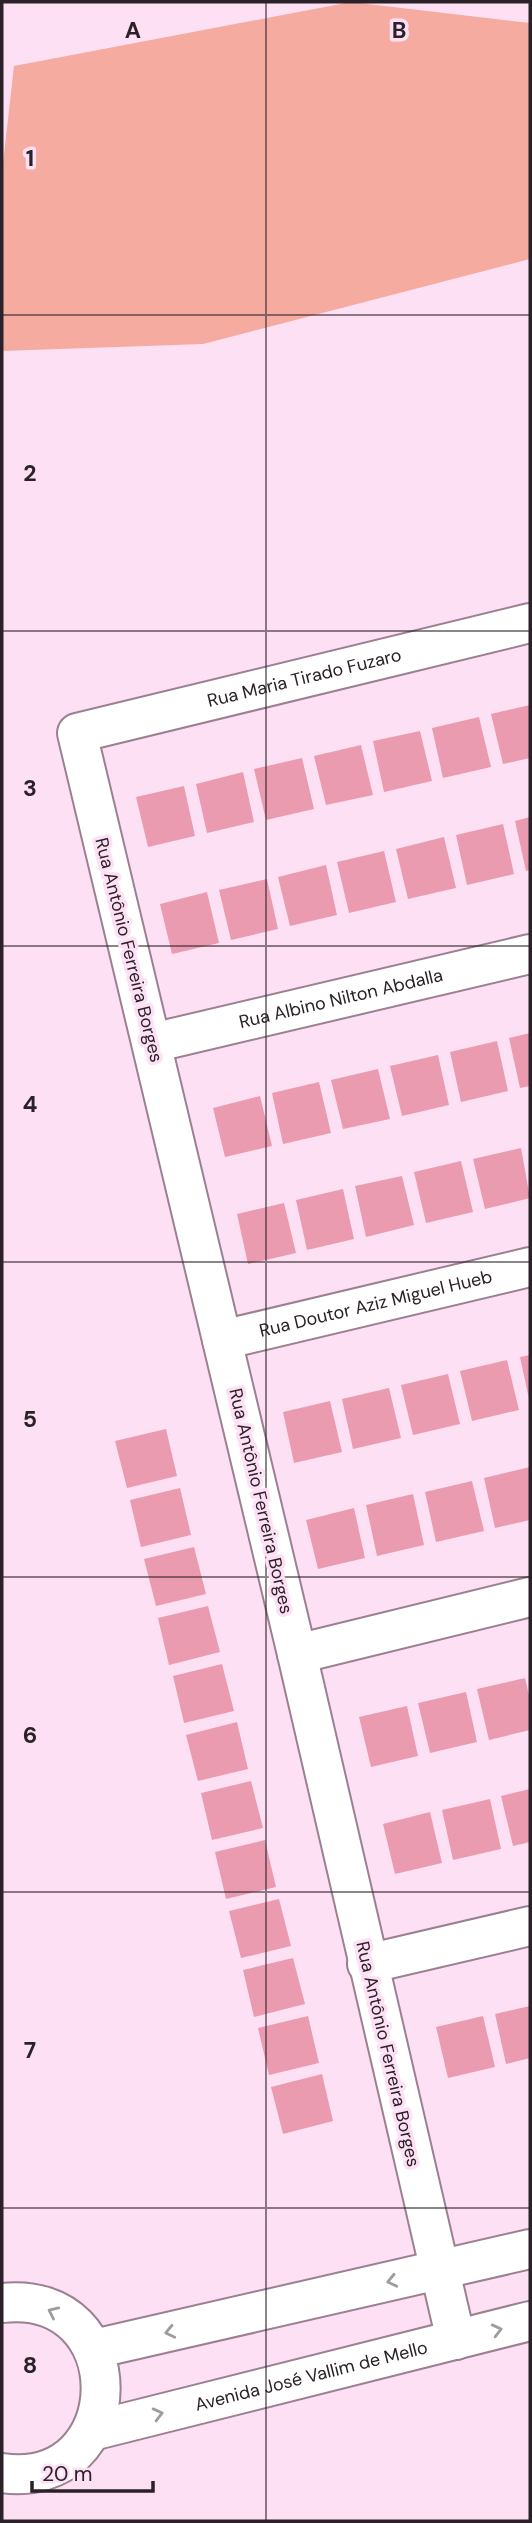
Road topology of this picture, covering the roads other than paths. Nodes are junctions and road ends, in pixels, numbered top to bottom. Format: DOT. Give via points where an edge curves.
graph roads {
  1 [pos="530,624"];
  2 [pos="77,733"];
  3 [pos="530,954"];
  4 [pos="152,1043"];
  5 [pos="530,1267"];
  6 [pos="222,1340"];
  7 [pos="530,1597"];
  8 [pos="297,1654"];
  9 [pos="530,1926"];
  10 [pos="367,1964"];
  11 [pos="530,2249"];
  12 [pos="439,2270"];
  13 [pos="2,2303"];
  14 [pos="530,2321"];
  15 [pos="456,2340"];
  16 [pos="94,2349"];
  17 [pos="92,2431"];
  18 [pos="2,2473"];
  1 -- 2 [label="street, Rua Maria Tirado Fuzaro"];
  2 -- 4 [label="street, Rua Antônio Ferreira Borges"];
  3 -- 4 [label="street, Rua Albino Nilton Abdalla"];
  4 -- 6 [label="street, Rua Antônio Ferreira Borges"];
  5 -- 6 [label="street, Rua Doutor Aziz Miguel Hueb"];
  6 -- 8 [label="street, Rua Antônio Ferreira Borges"];
  7 -- 8 [label="street"];
  8 -- 10 [label="street, Rua Antônio Ferreira Borges"];
  9 -- 10 [label="street"];
  10 -- 12 [label="street, Rua Antônio Ferreira Borges"];
  11 -- 12 [label="street"];
  12 -- 15 [label="street, Rua Antônio Ferreira Borges"];
  12 -- 16 [label="street, one-way"];
  16 -- 13 [label="street, one-way" via="78,2328 56,2311 31,2303"];
  15 -- 14 [label="street, Avenida José Vallim de Mello, one-way"];
  17 -- 15 [label="street, Avenida José Vallim de Mello, one-way"];
  16 -- 17 [label="street" via="102,2374 102,2404"];
  17 -- 18 [label="street" via="73,2454 48,2469 19,2476"];
}
